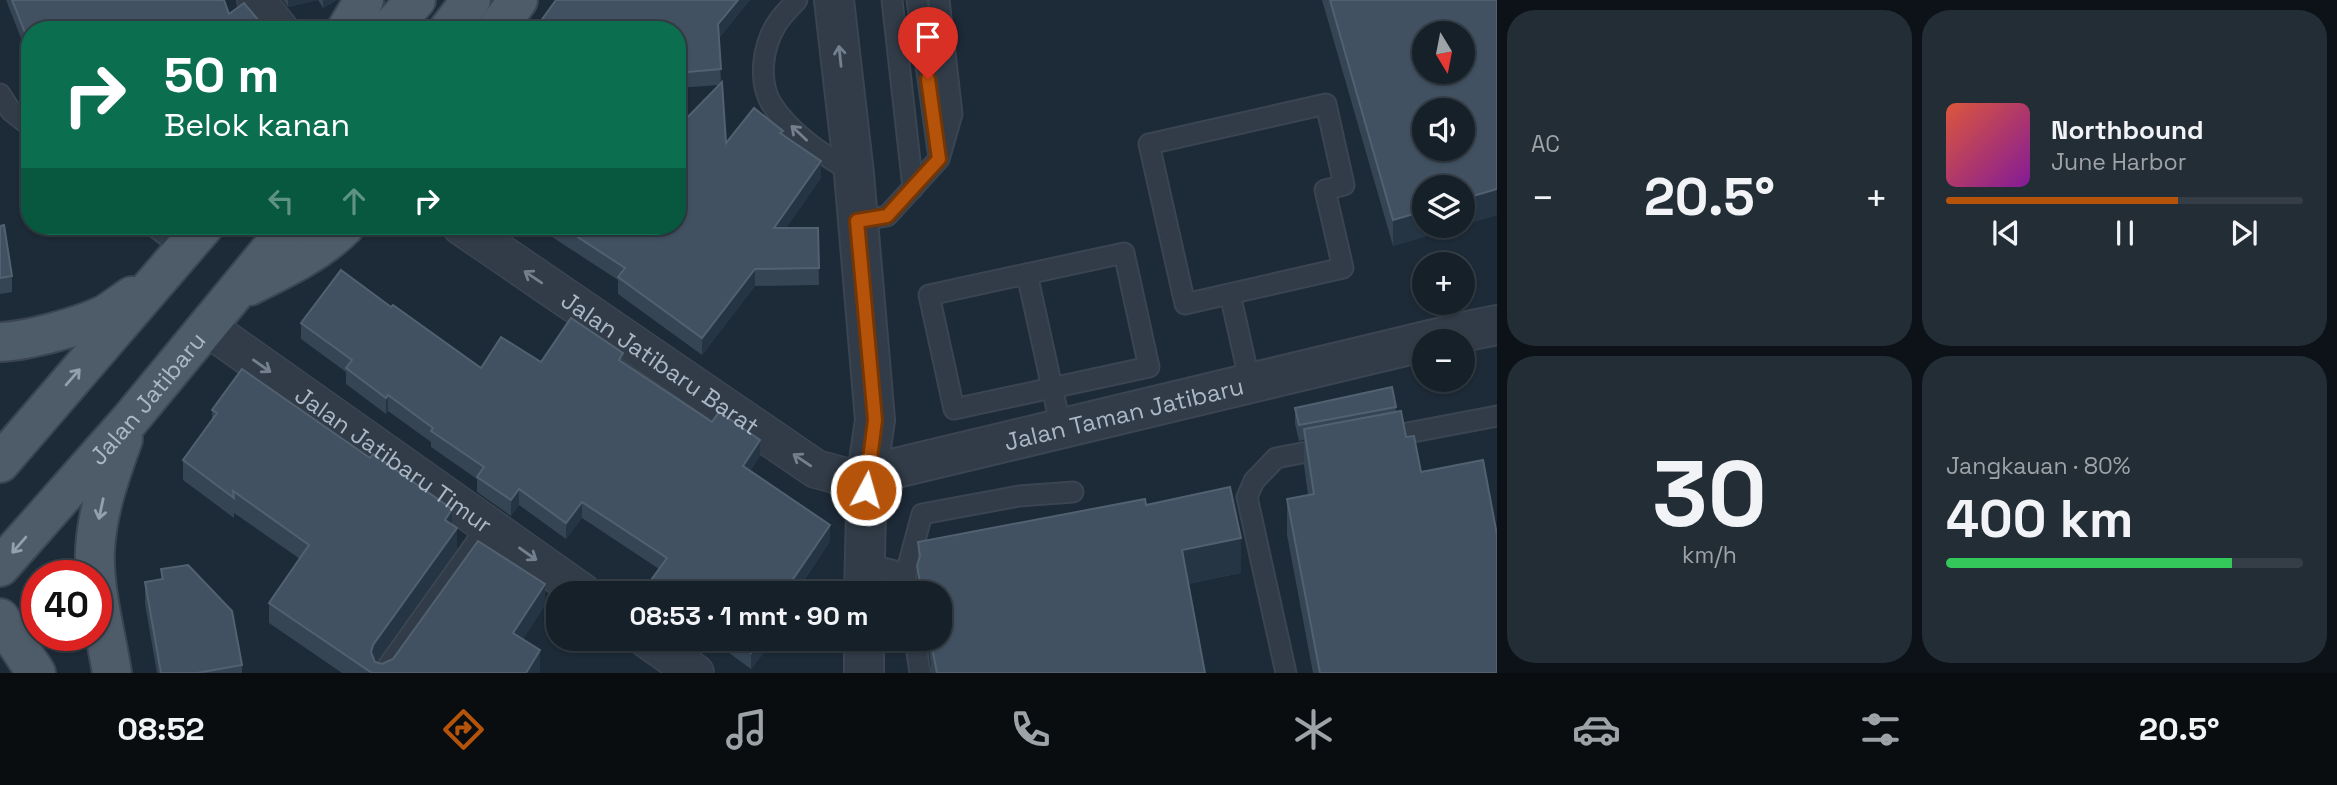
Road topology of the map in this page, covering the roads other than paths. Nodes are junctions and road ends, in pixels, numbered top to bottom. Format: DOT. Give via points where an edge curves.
graph roads {
  1 [pos="256,0"];
  2 [pos="364,0"];
  3 [pos="416,0"];
  4 [pos="471,0"];
  5 [pos="518,0"];
  6 [pos="797,0"];
  7 [pos="834,0"];
  8 [pos="892,0"];
  9 [pos="917,0"];
  10 [pos="939,0"];
  11 [pos="273,21"];
  12 [pos="351,21"];
  13 [pos="396,21"];
  14 [pos="455,21"];
  15 [pos="503,21"];
  16 [pos="0,93"];
  17 [pos="21,119"];
  18 [pos="939,159"];
  19 [pos="853,174"];
  20 [pos="913,188"];
  21 [pos="857,221"];
  22 [pos="283,235"];
  23 [pos="336,235"];
  24 [pos="484,235"];
  25 [pos="194,237"];
  26 [pos="1027,274"];
  27 [pos="159,279"];
  28 [pos="236,292"];
  29 [pos="1230,293"];
  30 [pos="1497,326"];
  31 [pos="206,327"];
  32 [pos="0,342"];
  33 [pos="1250,383"];
  34 [pos="1051,388"];
  35 [pos="1497,416"];
  36 [pos="129,421"];
  37 [pos="1061,428"];
  38 [pos="14,434"];
  39 [pos="1367,440"];
  40 [pos="1341,446"];
  41 [pos="0,463"];
  42 [pos="867,475"];
  43 [pos="1073,492"];
  44 [pos="488,526"];
  45 [pos="0,567"];
  46 [pos="864,579"];
  47 [pos="566,581"];
  48 [pos="902,581"];
  49 [pos="907,581"];
  50 [pos="0,618"];
  51 [pos="664,651"];
  52 [pos="864,651"];
  53 [pos="917,651"];
  54 [pos="36,673"];
  55 [pos="112,673"];
  56 [pos="383,673"];
  57 [pos="695,673"];
  58 [pos="864,673"];
  59 [pos="920,673"];
  60 [pos="1286,673"];
  1 -- 11 [label="street"];
  2 -- 12 [label="main road"];
  3 -- 13 [label="main road"];
  4 -- 14 [label="main road"];
  5 -- 15 [label="main road"];
  19 -- 6 [label="lane, one-way" via="810,144 770,102 764,56 776,25"];
  19 -- 7 [label="street, one-way"];
  8 -- 20 [label="lane"];
  9 -- 18 [label="lane"];
  10 -- 18 [label="lane" via="952,114"];
  16 -- 17 [label="lane"];
  18 -- 20 [label="lane"];
  19 -- 21 [label="street"];
  20 -- 21 [label="lane" via="887,216"];
  21 -- 42 [label="street" via="875,420"];
  22 -- 28 [label="main road, Jalan Jatibaru"];
  23 -- 28 [label="main road" via="291,265"];
  42 -- 24 [label="street, Jalan Jatibaru Barat, one-way" via="846,477 816,469"];
  25 -- 27 [label="main road"];
  26 -- 34 [label="lane"];
  26 -- 34 [label="lane" via="929,296 954,409"];
  26 -- 34 [label="lane" via="1124,253 1149,367"];
  27 -- 32 [label="main road" via="103,315"];
  38 -- 27 [label="main road, one-way"];
  28 -- 31 [label="main road, Jalan Jatibaru"];
  29 -- 29 [label="lane" via="1185,304 1149,144 1326,104 1344,185 1325,190 1343,268"];
  29 -- 33 [label="lane"];
  30 -- 33 [label="street, Jalan Taman Jatibaru"];
  31 -- 36 [label="main road, Jalan Jatibaru"];
  31 -- 44 [label="street, Jalan Jatibaru Timur, one-way"];
  33 -- 37 [label="street, Jalan Taman Jatibaru"];
  34 -- 37 [label="lane"];
  35 -- 39 [label="lane"];
  36 -- 45 [label="main road, Jalan Jatibaru, one-way"];
  36 -- 55 [label="main road, one-way" via="107,484 95,551"];
  37 -- 42 [label="street, Jalan Taman Jatibaru"];
  38 -- 41 [label="main road"];
  40 -- 60 [label="lane" via="1276,458 1254,481 1247,497"];
  42 -- 46 [label="street"];
  43 -- 49 [label="lane" via="1019,496 922,514"];
  44 -- 47 [label="street, Jalan Jatibaru Timur, one-way"];
  44 -- 56 [label="lane"];
  46 -- 48 [label="lane" via="892,570"];
  50 -- 54 [label="main road"];
  51 -- 57 [label="street"];
  52 -- 58 [label="street"];
  53 -- 59 [label="lane"];
}
